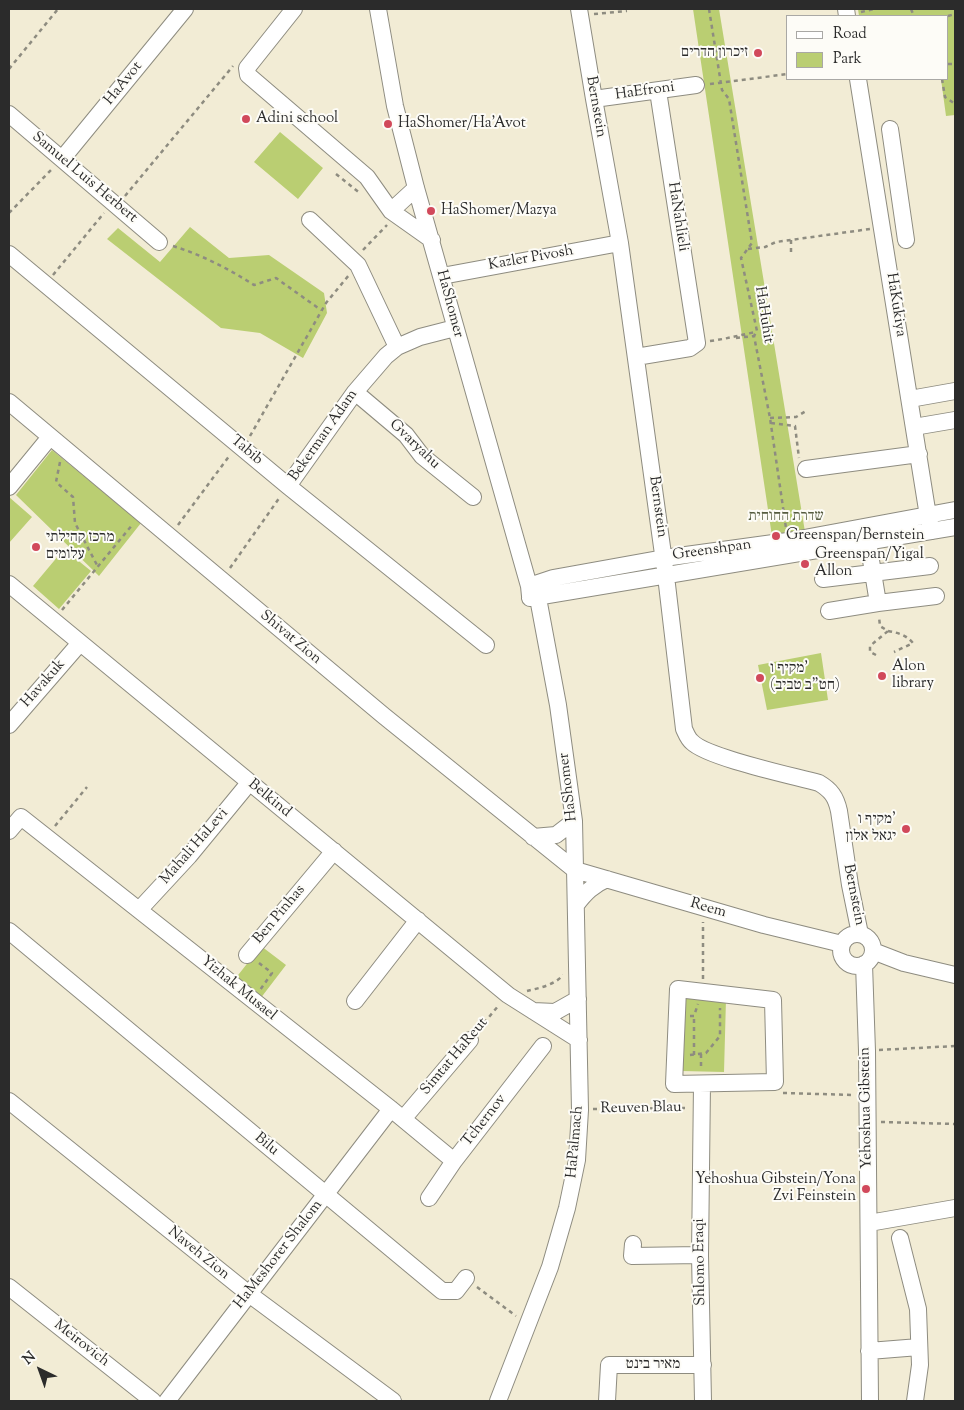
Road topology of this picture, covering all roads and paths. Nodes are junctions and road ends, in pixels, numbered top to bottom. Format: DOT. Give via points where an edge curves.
graph roads {
  1 [pos="58,9"];
  2 [pos="185,9"];
  3 [pos="294,9"];
  4 [pos="709,9"];
  5 [pos="955,9"];
  6 [pos="627,11"];
  7 [pos="580,12"];
  8 [pos="379,13"];
  9 [pos="955,15"];
  10 [pos="236,62"];
  11 [pos="9,69"];
  12 [pos="786,74"];
  13 [pos="858,80"];
  14 [pos="942,80"];
  15 [pos="720,82"];
  16 [pos="696,85"];
  17 [pos="658,91"];
  18 [pos="594,99"];
  19 [pos="955,104"];
  20 [pos="9,114"];
  21 [pos="890,129"];
  22 [pos="62,159"];
  23 [pos="416,188"];
  24 [pos="115,204"];
  25 [pos="9,213"];
  26 [pos="391,216"];
  27 [pos="310,220"];
  28 [pos="882,227"];
  29 [pos="432,240"];
  30 [pos="791,240"];
  31 [pos="906,240"];
  32 [pos="159,242"];
  33 [pos="620,243"];
  34 [pos="748,248"];
  35 [pos="9,254"];
  36 [pos="791,254"];
  37 [pos="355,262"];
  38 [pos="442,276"];
  39 [pos="46,284"];
  40 [pos="321,310"];
  41 [pos="455,328"];
  42 [pos="757,331"];
  43 [pos="754,336"];
  44 [pos="734,338"];
  45 [pos="696,343"];
  46 [pos="397,347"];
  47 [pos="636,357"];
  48 [pos="955,391"];
  49 [pos="355,392"];
  50 [pos="910,399"];
  51 [pos="9,402"];
  52 [pos="806,411"];
  53 [pos="770,418"];
  54 [pos="955,420"];
  55 [pos="771,423"];
  56 [pos="914,427"];
  57 [pos="50,437"];
  58 [pos="241,446"];
  59 [pos="63,448"];
  60 [pos="918,454"];
  61 [pos="806,469"];
  62 [pos="288,486"];
  63 [pos="9,487"];
  64 [pos="474,498"];
  65 [pos="955,510"];
  66 [pos="142,514"];
  67 [pos="930,523"];
  68 [pos="955,527"];
  69 [pos="170,537"];
  70 [pos="788,541"];
  71 [pos="868,542"];
  72 [pos="664,558"];
  73 [pos="930,566"];
  74 [pos="98,567"];
  75 [pos="873,573"];
  76 [pos="666,576"];
  77 [pos="824,579"];
  78 [pos="221,580"];
  79 [pos="9,584"];
  80 [pos="532,594"];
  81 [pos="936,596"];
  82 [pos="878,603"];
  83 [pos="829,611"];
  84 [pos="54,621"];
  85 [pos="888,631"];
  86 [pos="80,643"];
  87 [pos="486,645"];
  88 [pos="894,652"];
  89 [pos="876,654"];
  90 [pos="9,725"];
  91 [pos="249,783"];
  92 [pos="87,787"];
  93 [pos="574,821"];
  94 [pos="9,831"];
  95 [pos="46,837"];
  96 [pos="533,837"];
  97 [pos="334,850"];
  98 [pos="575,870"];
  99 [pos="607,879"];
  100 [pos="576,905"];
  101 [pos="704,908"];
  102 [pos="139,910"];
  103 [pos="418,920"];
  104 [pos="9,931"];
  105 [pos="860,934"];
  106 [pos="842,944"];
  107 [pos="247,955"];
  108 [pos="869,958"];
  109 [pos="577,959"];
  110 [pos="955,975"];
  111 [pos="703,991"];
  112 [pos="720,994"];
  113 [pos="508,995"];
  114 [pos="252,1000"];
  115 [pos="578,1000"];
  116 [pos="355,1001"];
  117 [pos="531,1011"];
  118 [pos="677,1015"];
  119 [pos="694,1016"];
  120 [pos="470,1040"];
  121 [pos="578,1040"];
  122 [pos="543,1046"];
  123 [pos="955,1046"];
  124 [pos="867,1051"];
  125 [pos="676,1054"];
  126 [pos="694,1055"];
  127 [pos="774,1082"];
  128 [pos="702,1084"];
  129 [pos="867,1096"];
  130 [pos="9,1101"];
  131 [pos="702,1108"];
  132 [pos="580,1110"];
  133 [pos="397,1114"];
  134 [pos="884,1122"];
  135 [pos="955,1124"];
  136 [pos="454,1161"];
  137 [pos="325,1195"];
  138 [pos="429,1198"];
  139 [pos="955,1208"];
  140 [pos="869,1223"];
  141 [pos="900,1238"];
  142 [pos="633,1244"];
  143 [pos="700,1255"];
  144 [pos="466,1278"];
  145 [pos="9,1287"];
  146 [pos="249,1294"];
  147 [pos="527,1324"];
  148 [pos="919,1347"];
  149 [pos="869,1351"];
  150 [pos="703,1365"];
  151 [pos="153,1401"];
  152 [pos="167,1401"];
  153 [pos="393,1401"];
  154 [pos="498,1401"];
  155 [pos="608,1401"];
  156 [pos="704,1401"];
  157 [pos="870,1401"];
  158 [pos="915,1401"];
  1 -- 11 [label="path"];
  2 -- 22 [label="street, HaAvot"];
  3 -- 26 [label="street" via="247,68 248,75 367,177"];
  4 -- 15 [label="path, HaHuhit"];
  5 -- 9 [label="path"];
  6 -- 7 [label="path"];
  7 -- 18 [label="street, Bernstein"];
  8 -- 23 [label="street, HaShomer" via="395,106"];
  10 -- 24 [label="path"];
  12 -- 15 [label="path"];
  13 -- 28 [label="street, HaKukiya"];
  14 -- 19 [label="path" via="945,97"];
  15 -- 16 [label="path"];
  15 -- 34 [label="path, HaHuhit" via="731,109 752,243"];
  16 -- 17 [label="street, HaEfroni"];
  17 -- 18 [label="street, HaEfroni"];
  17 -- 45 [label="street, HaNahlieli"];
  18 -- 33 [label="street, Bernstein"];
  20 -- 22 [label="street, Samuel Luis Herbert"];
  21 -- 31 [label="street"];
  22 -- 24 [label="street, Samuel Luis Herbert"];
  22 -- 25 [label="path"];
  23 -- 26 [label="street"];
  23 -- 29 [label="street, HaShomer"];
  24 -- 32 [label="street, Samuel Luis Herbert"];
  24 -- 39 [label="path"];
  26 -- 29 [label="street"];
  26 -- 37 [label="path"];
  27 -- 37 [label="street"];
  28 -- 30 [label="path"];
  28 -- 50 [label="street, HaKukiya"];
  29 -- 38 [label="street, HaShomer"];
  30 -- 34 [label="path"];
  30 -- 36 [label="path"];
  32 -- 40 [label="path" via="193,252 254,285 276,278"];
  33 -- 38 [label="street, Kazler Pivosh"];
  33 -- 47 [label="street, Bernstein"];
  34 -- 42 [label="path, HaHuhit" via="741,258"];
  35 -- 39 [label="street, Tabib"];
  37 -- 40 [label="path"];
  37 -- 46 [label="street"];
  38 -- 41 [label="street, HaShomer"];
  39 -- 58 [label="street, Tabib"];
  40 -- 58 [label="path"];
  41 -- 46 [label="street, Bekerman Adam"];
  41 -- 80 [label="street, HaShomer"];
  42 -- 43 [label="path, HaHuhit"];
  42 -- 44 [label="path"];
  43 -- 44 [label="path"];
  43 -- 53 [label="path, HaHuhit"];
  44 -- 45 [label="path"];
  45 -- 47 [label="street" via="690,348"];
  46 -- 49 [label="street, Bekerman Adam"];
  47 -- 72 [label="street, Bernstein"];
  48 -- 50 [label="street"];
  49 -- 62 [label="street, Bekerman Adam"];
  49 -- 64 [label="street, Gvaryahu" via="406,435 422,456"];
  50 -- 56 [label="street, HaKukiya"];
  51 -- 57 [label="street, Shivat Zion"];
  52 -- 53 [label="path" via="796,418"];
  53 -- 55 [label="path, HaHuhit"];
  54 -- 56 [label="street"];
  55 -- 61 [label="path" via="795,426 800,463"];
  55 -- 70 [label="path, HaHuhit"];
  56 -- 60 [label="street, HaKukiya"];
  57 -- 59 [label="street, Shivat Zion"];
  57 -- 63 [label="street"];
  58 -- 62 [label="street, Tabib"];
  58 -- 69 [label="path"];
  59 -- 66 [label="street, Shivat Zion"];
  59 -- 74 [label="path" via="56,482 73,497 75,523"];
  60 -- 61 [label="street"];
  60 -- 67 [label="street, HaKukiya"];
  62 -- 78 [label="path, Bekerman Adam"];
  62 -- 87 [label="street, Tabib"];
  65 -- 67 [label="street, Greenshpan"];
  66 -- 69 [label="street, Shivat Zion"];
  66 -- 74 [label="path"];
  67 -- 68 [label="street, Greenshpan"];
  67 -- 70 [label="street, Greenshpan"];
  67 -- 71 [label="street, Greenshpan"];
  69 -- 78 [label="street, Shivat Zion"];
  70 -- 72 [label="street, Greenshpan"];
  71 -- 75 [label="street"];
  71 -- 76 [label="street, Greenshpan"];
  72 -- 76 [label="street, Bernstein"];
  72 -- 80 [label="street, Greenshpan" via="553,578"];
  73 -- 75 [label="street"];
  74 -- 84 [label="path"];
  75 -- 77 [label="street"];
  75 -- 82 [label="street"];
  76 -- 80 [label="street, Greenshpan"];
  76 -- 105 [label="street, Bernstein" via="684,729 691,742 731,759 828,788 836,798 839,810"];
  78 -- 96 [label="street, Shivat Zion"];
  79 -- 84 [label="street, Belkind"];
  80 -- 93 [label="street, HaShomer" via="530,610 558,705"];
  81 -- 82 [label="street"];
  82 -- 83 [label="street"];
  82 -- 85 [label="path" via="880,626"];
  84 -- 86 [label="street, Belkind"];
  85 -- 88 [label="path" via="900,633 913,644"];
  85 -- 89 [label="path" via="870,646 870,652"];
  86 -- 90 [label="street, Havakuk"];
  86 -- 91 [label="street, Belkind"];
  91 -- 97 [label="street, Belkind"];
  91 -- 102 [label="street, Mahali HaLevi" via="190,856"];
  92 -- 95 [label="path"];
  93 -- 96 [label="street" via="556,835"];
  93 -- 98 [label="street, HaShomer"];
  94 -- 95 [label="street, Yizhak Musael" via="21,817"];
  95 -- 102 [label="street, Yizhak Musael"];
  96 -- 98 [label="street, Shivat Zion"];
  97 -- 103 [label="street, Belkind"];
  97 -- 107 [label="street, Ben Pinhas"];
  98 -- 99 [label="street, Reem"];
  98 -- 100 [label="street, HaPalmach"];
  99 -- 100 [label="street" via="594,885"];
  99 -- 101 [label="street, Reem"];
  100 -- 109 [label="street, HaPalmach"];
  101 -- 106 [label="street, Reem"];
  101 -- 111 [label="path"];
  102 -- 114 [label="street, Yizhak Musael"];
  103 -- 113 [label="street, Belkind"];
  103 -- 116 [label="street"];
  104 -- 137 [label="street, Bilu"];
  105 -- 106 [label="street" via="851,935"];
  105 -- 108 [label="street" via="873,946"];
  106 -- 108 [label="street" via="842,955 854,965"];
  107 -- 114 [label="path" via="272,973"];
  108 -- 110 [label="street"];
  108 -- 124 [label="street, Yehoshua Gibstein"];
  109 -- 113 [label="path" via="559,980 541,988"];
  109 -- 115 [label="street, HaPalmach"];
  111 -- 112 [label="street"];
  111 -- 118 [label="street" via="678,988"];
  111 -- 119 [label="path"];
  112 -- 126 [label="path" via="720,1036 706,1053"];
  112 -- 127 [label="street" via="773,1000"];
  113 -- 117 [label="street, Belkind"];
  113 -- 120 [label="path, Simtat HaReut"];
  114 -- 133 [label="street, Yizhak Musael"];
  115 -- 117 [label="street" via="555,1012"];
  115 -- 121 [label="street, HaPalmach"];
  117 -- 121 [label="street, Belkind"];
  118 -- 119 [label="path"];
  118 -- 125 [label="street"];
  119 -- 126 [label="path"];
  120 -- 133 [label="street, Simtat HaReut"];
  121 -- 132 [label="street, HaPalmach"];
  122 -- 136 [label="street, Tchernov"];
  123 -- 124 [label="path"];
  124 -- 129 [label="street, Yehoshua Gibstein"];
  125 -- 126 [label="path"];
  125 -- 128 [label="street" via="674,1084"];
  127 -- 128 [label="street"];
  127 -- 129 [label="path" via="784,1094"];
  128 -- 131 [label="street, Shlomo Eraqi"];
  129 -- 140 [label="street, Yehoshua Gibstein"];
  130 -- 146 [label="street, Naveh Zion"];
  131 -- 132 [label="path, Reuven Blau"];
  131 -- 143 [label="street, Shlomo Eraqi"];
  132 -- 147 [label="street, HaPalmach" via="577,1160 567,1208 550,1267"];
  133 -- 136 [label="street, Yizhak Musael"];
  133 -- 137 [label="street, HaMeshorer Shalom"];
  134 -- 135 [label="path"];
  136 -- 138 [label="street, Tchernov"];
  137 -- 144 [label="street, Bilu" via="442,1291 456,1291"];
  137 -- 146 [label="street, HaMeshorer Shalom"];
  139 -- 140 [label="street"];
  140 -- 149 [label="street, Yehoshua Gibstein"];
  141 -- 148 [label="street" via="918,1309"];
  142 -- 143 [label="street" via="632,1256"];
  143 -- 150 [label="street, Shlomo Eraqi"];
  144 -- 147 [label="path"];
  145 -- 151 [label="street, Meirovich"];
  146 -- 152 [label="street, HaMeshorer Shalom"];
  146 -- 153 [label="street, Naveh Zion"];
  147 -- 154 [label="street, HaPalmach"];
  148 -- 149 [label="street"];
  148 -- 158 [label="street"];
  149 -- 157 [label="street, Yehoshua Gibstein"];
  150 -- 155 [label="street, מאיר בינט" via="609,1365"];
  150 -- 156 [label="street, Shlomo Eraqi"];
}
